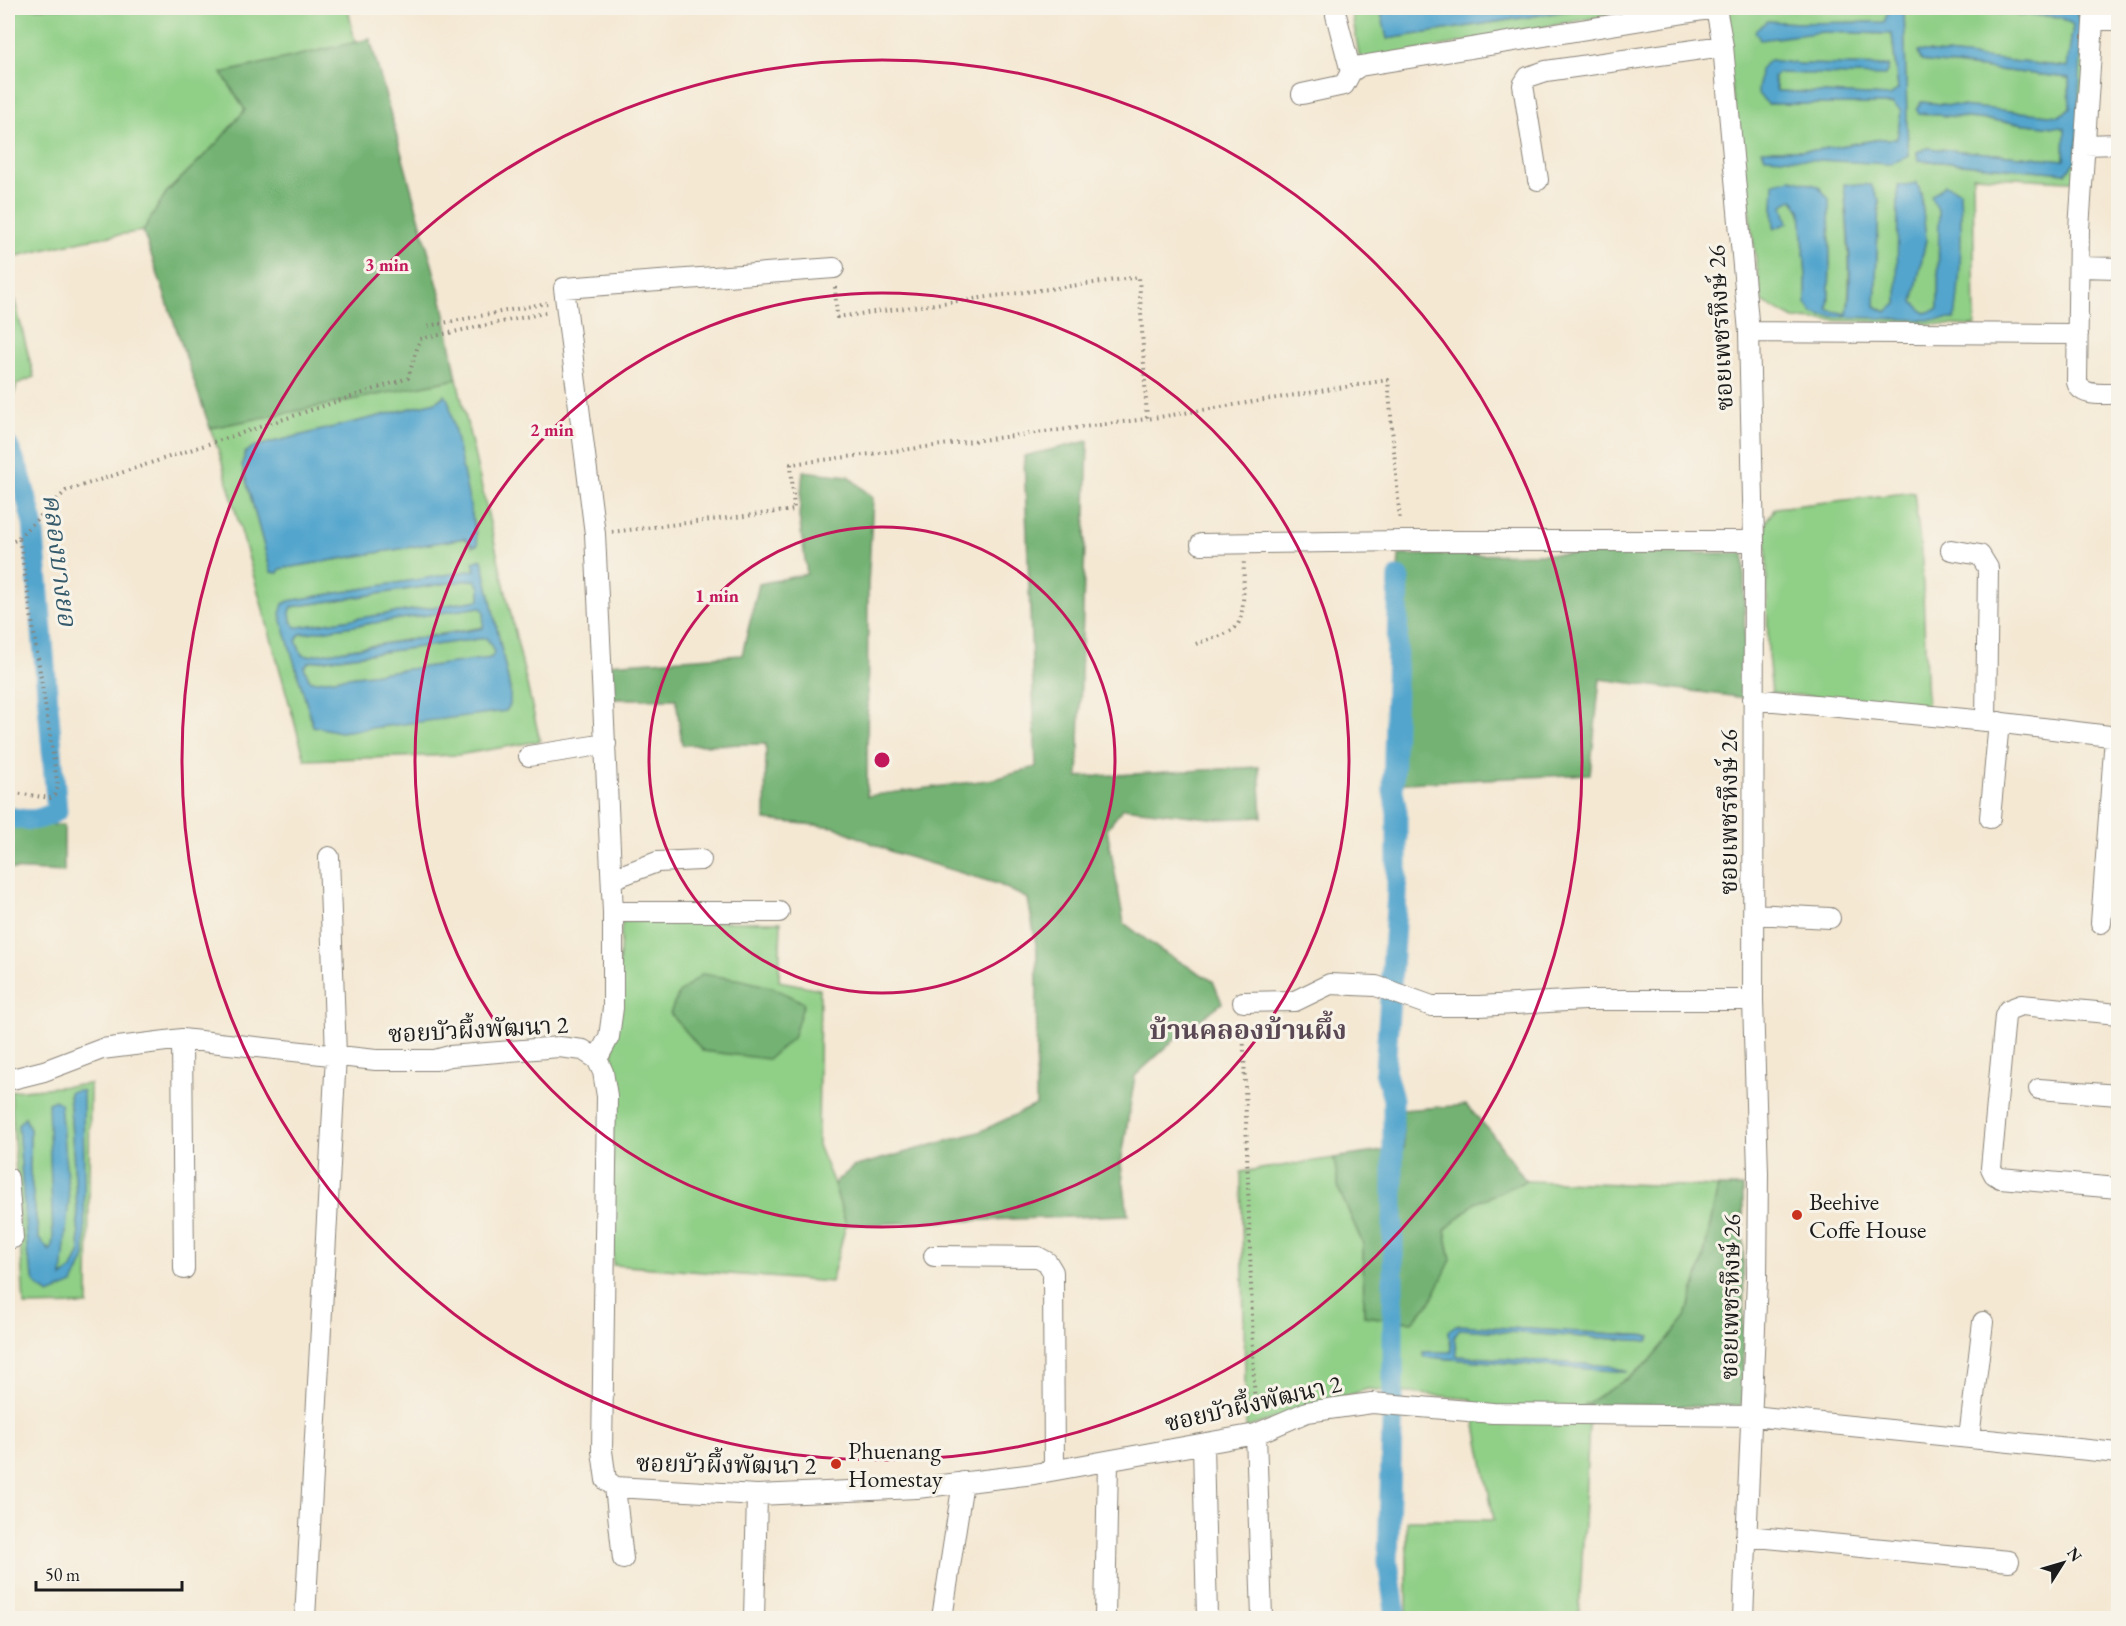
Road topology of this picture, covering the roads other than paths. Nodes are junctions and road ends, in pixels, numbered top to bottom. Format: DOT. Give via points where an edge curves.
graph roads {
  1 [pos="1716,8"];
  2 [pos="2094,14"];
  3 [pos="1336,15"];
  4 [pos="2118,20"];
  5 [pos="1724,46"];
  6 [pos="1351,72"];
  7 [pos="1302,94"];
  8 [pos="2118,144"];
  9 [pos="2085,145"];
  10 [pos="1538,180"];
  11 [pos="2079,267"];
  12 [pos="834,268"];
  13 [pos="2118,268"];
  14 [pos="1749,332"];
  15 [pos="2078,334"];
  16 [pos="2118,394"];
  17 [pos="1754,541"];
  18 [pos="1201,544"];
  19 [pos="1951,550"];
  20 [pos="1753,699"];
  21 [pos="1992,721"];
  22 [pos="2117,737"];
  23 [pos="606,744"];
  24 [pos="529,756"];
  25 [pos="1990,818"];
  26 [pos="329,857"];
  27 [pos="701,860"];
  28 [pos="612,879"];
  29 [pos="613,912"];
  30 [pos="779,912"];
  31 [pos="1754,914"];
  32 [pos="1830,918"];
  33 [pos="2101,923"];
  34 [pos="1753,1000"];
  35 [pos="1243,1002"];
  36 [pos="2118,1014"];
  37 [pos="182,1039"];
  38 [pos="336,1056"];
  39 [pos="597,1059"];
  40 [pos="8,1080"];
  41 [pos="2039,1089"];
  42 [pos="2118,1095"];
  43 [pos="8,1178"];
  44 [pos="2118,1188"];
  45 [pos="13,1238"];
  46 [pos="934,1256"];
  47 [pos="184,1269"];
  48 [pos="1983,1322"];
  49 [pos="1752,1416"];
  50 [pos="1256,1434"];
  51 [pos="1968,1438"];
  52 [pos="1203,1444"];
  53 [pos="2118,1453"];
  54 [pos="1108,1461"];
  55 [pos="1054,1470"];
  56 [pos="963,1482"];
  57 [pos="615,1487"];
  58 [pos="757,1495"];
  59 [pos="1746,1536"];
  60 [pos="623,1559"];
  61 [pos="2009,1561"];
  62 [pos="305,1618"];
  63 [pos="754,1618"];
  64 [pos="942,1618"];
  65 [pos="1105,1618"];
  66 [pos="1207,1618"];
  67 [pos="1262,1618"];
  68 [pos="1743,1618"];
  1 -- 5 [label="street, ซอยเพชรหึงษ์ 26"];
  1 -- 6 [label="street" via="1360,66"];
  2 -- 4 [label="street"];
  2 -- 9 [label="street"];
  3 -- 6 [label="street"];
  5 -- 10 [label="street" via="1546,71 1528,77 1523,85 1524,100"];
  5 -- 14 [label="street, ซอยเพชรหึงษ์ 26"];
  6 -- 7 [label="street" via="1344,85"];
  8 -- 9 [label="street"];
  9 -- 11 [label="street"];
  11 -- 13 [label="street"];
  11 -- 15 [label="street"];
  12 -- 23 [label="street" via="564,288 595,534"];
  14 -- 15 [label="street"];
  14 -- 17 [label="street, ซอยเพชรหึงษ์ 26"];
  15 -- 16 [label="street" via="2078,387 2084,393"];
  17 -- 18 [label="street"];
  17 -- 20 [label="street, ซอยเพชรหึงษ์ 26"];
  19 -- 21 [label="street" via="1980,555 1988,568"];
  20 -- 21 [label="street"];
  20 -- 31 [label="street, ซอยเพชรหึงษ์ 26"];
  21 -- 22 [label="street"];
  21 -- 25 [label="street"];
  22 -- 33 [label="street"];
  23 -- 24 [label="street"];
  23 -- 28 [label="street"];
  26 -- 38 [label="street"];
  27 -- 28 [label="street" via="657,862"];
  28 -- 29 [label="street"];
  29 -- 30 [label="street"];
  29 -- 39 [label="street" via="612,1018 609,1037"];
  31 -- 32 [label="street"];
  31 -- 34 [label="street, ซอยเพชรหึงษ์ 26"];
  34 -- 35 [label="street" via="1585,1000 1432,1006 1376,986 1330,984 1295,1000"];
  34 -- 49 [label="street, ซอยเพชรหึงษ์ 26" via="1758,1173"];
  36 -- 44 [label="street" via="2021,1005 2008,1010 1992,1168 2000,1178"];
  37 -- 38 [label="street, ซอยบัวผึ้งพัฒนา 2"];
  37 -- 40 [label="street, ซอยบัวผึ้งพัฒนา 2" via="102,1049"];
  37 -- 47 [label="street"];
  38 -- 39 [label="street, ซอยบัวผึ้งพัฒนา 2" via="435,1060 559,1047 583,1050"];
  38 -- 62 [label="street"];
  39 -- 57 [label="street, ซอยบัวผึ้งพัฒนา 2" via="607,1096 602,1450 606,1480"];
  41 -- 42 [label="street"];
  43 -- 45 [label="street"];
  46 -- 55 [label="street" via="1038,1257 1053,1272"];
  48 -- 51 [label="street"];
  49 -- 50 [label="street, ซอยบัวผึ้งพัฒนา 2" via="1493,1413 1372,1403 1307,1412"];
  49 -- 51 [label="street, ซอยบัวผึ้งพัฒนา 2"];
  49 -- 59 [label="street, ซอยเพชรหึงษ์ 26"];
  50 -- 52 [label="street, ซอยบัวผึ้งพัฒนา 2"];
  50 -- 67 [label="street"];
  51 -- 53 [label="street, ซอยบัวผึ้งพัฒนา 2"];
  52 -- 54 [label="street, ซอยบัวผึ้งพัฒนา 2"];
  52 -- 66 [label="street"];
  54 -- 55 [label="street, ซอยบัวผึ้งพัฒนา 2"];
  54 -- 65 [label="street"];
  55 -- 56 [label="street, ซอยบัวผึ้งพัฒนา 2"];
  56 -- 58 [label="street, ซอยบัวผึ้งพัฒนา 2" via="917,1488"];
  56 -- 64 [label="street"];
  57 -- 58 [label="street, ซอยบัวผึ้งพัฒนา 2"];
  57 -- 60 [label="street"];
  58 -- 63 [label="street"];
  59 -- 61 [label="street"];
  59 -- 68 [label="street, ซอยเพชรหึงษ์ 26"];
}
